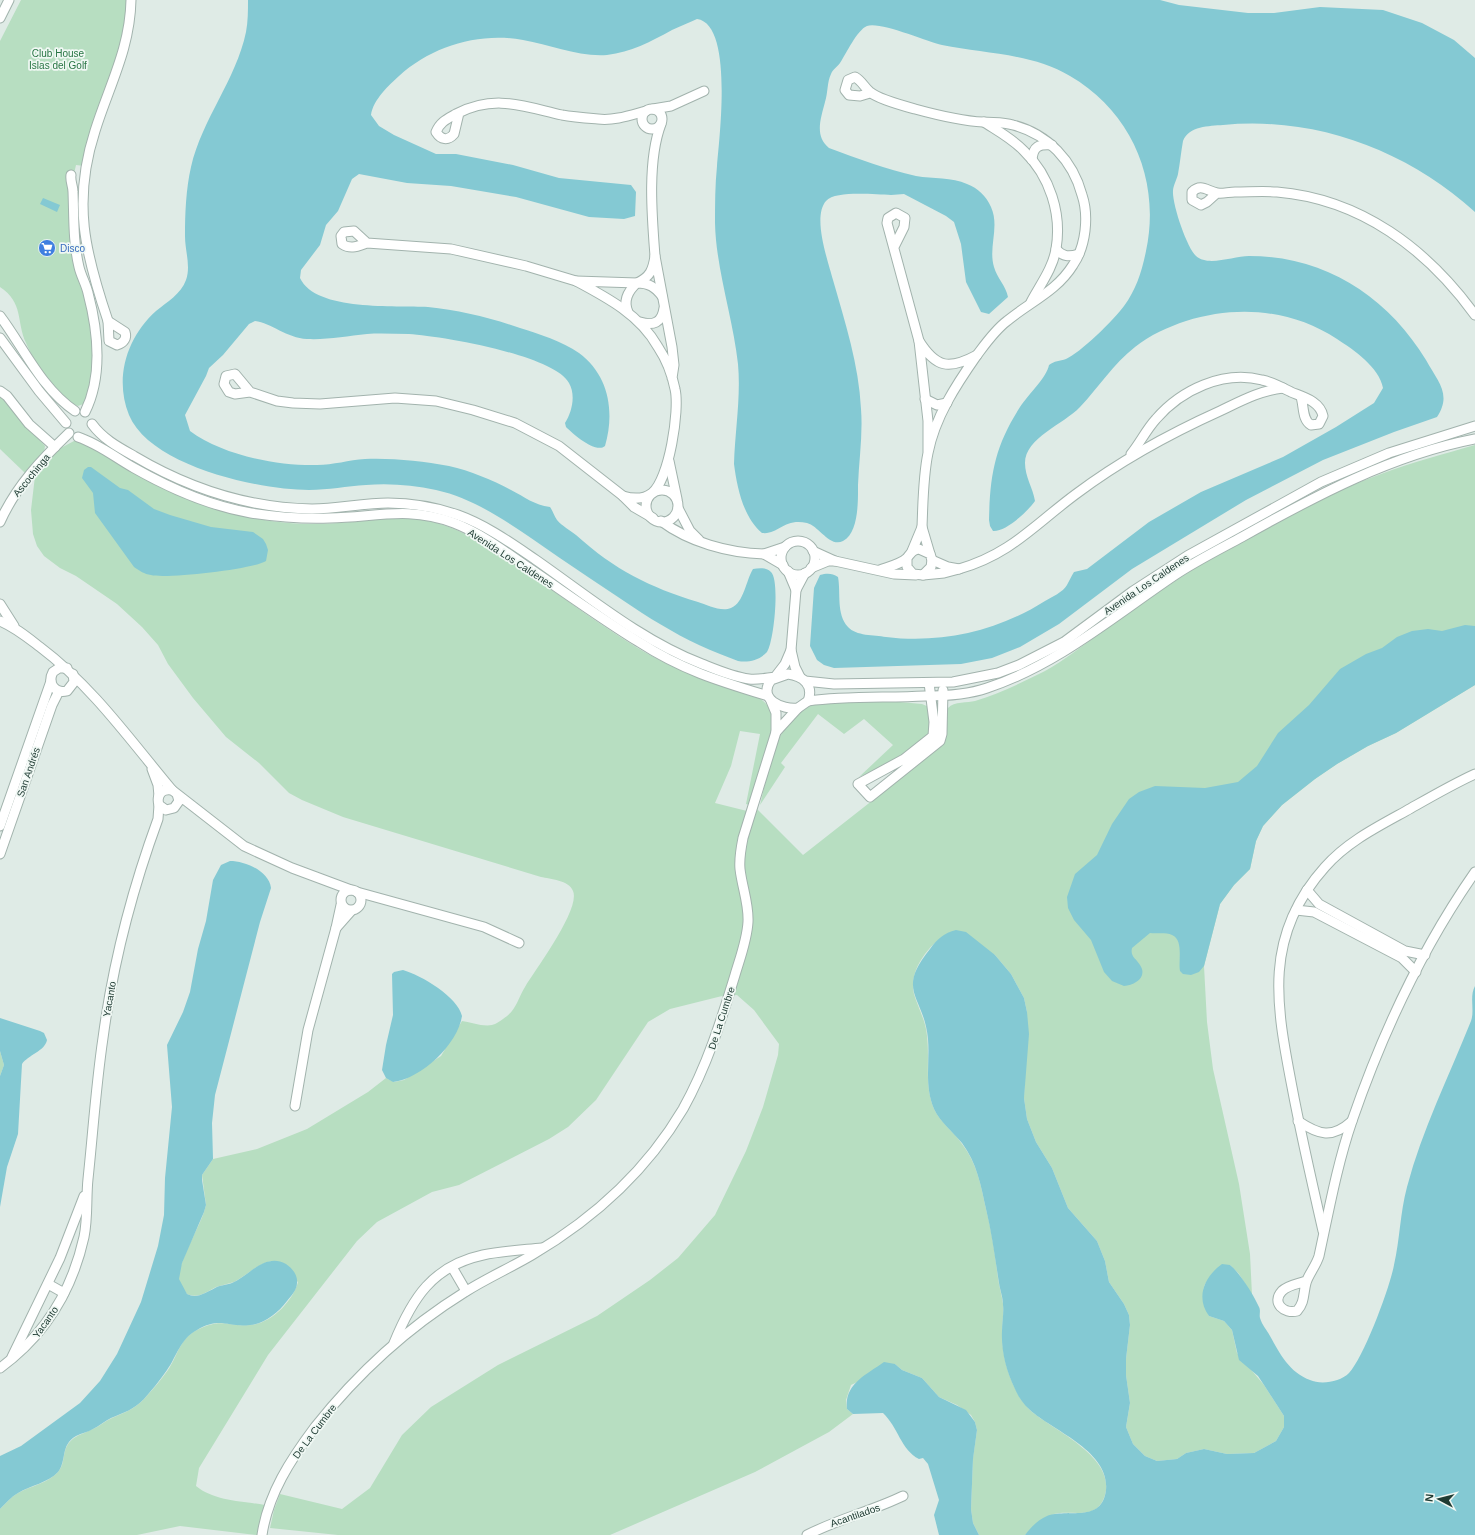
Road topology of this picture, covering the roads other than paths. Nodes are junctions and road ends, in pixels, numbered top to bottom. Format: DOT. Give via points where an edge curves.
graph roads {
  1 [pos="9,0"];
  2 [pos="131,0"];
  3 [pos="0,18"];
  4 [pos="704,91"];
  5 [pos="870,93"];
  6 [pos="671,106"];
  7 [pos="650,110"];
  8 [pos="459,113"];
  9 [pos="626,116"];
  10 [pos="661,122"];
  11 [pos="984,122"];
  12 [pos="645,126"];
  13 [pos="656,142"];
  14 [pos="1052,145"];
  15 [pos="1032,160"];
  16 [pos="71,174"];
  17 [pos="1216,193"];
  18 [pos="366,243"];
  19 [pos="894,248"];
  20 [pos="1056,249"];
  21 [pos="1079,254"];
  22 [pos="655,256"];
  23 [pos="576,281"];
  24 [pos="637,283"];
  25 [pos="662,296"];
  26 [pos="1031,302"];
  27 [pos="664,308"];
  28 [pos="628,312"];
  29 [pos="1475,315"];
  30 [pos="0,316"];
  31 [pos="108,321"];
  32 [pos="640,322"];
  33 [pos="0,338"];
  34 [pos="919,341"];
  35 [pos="977,355"];
  36 [pos="937,362"];
  37 [pos="950,366"];
  38 [pos="672,378"];
  39 [pos="923,378"];
  40 [pos="958,383"];
  41 [pos="1283,388"];
  42 [pos="0,391"];
  43 [pos="250,392"];
  44 [pos="1301,397"];
  45 [pos="925,399"];
  46 [pos="947,403"];
  47 [pos="80,412"];
  48 [pos="66,423"];
  49 [pos="92,424"];
  50 [pos="1475,426"];
  51 [pos="69,432"];
  52 [pos="78,437"];
  53 [pos="1475,439"];
  54 [pos="55,447"];
  55 [pos="928,453"];
  56 [pos="668,457"];
  57 [pos="1128,459"];
  58 [pos="653,493"];
  59 [pos="623,496"];
  60 [pos="678,503"];
  61 [pos="657,520"];
  62 [pos="0,522"];
  63 [pos="922,527"];
  64 [pos="699,540"];
  65 [pos="785,547"];
  66 [pos="814,551"];
  67 [pos="764,554"];
  68 [pos="909,555"];
  69 [pos="931,557"];
  70 [pos="835,561"];
  71 [pos="786,568"];
  72 [pos="959,569"];
  73 [pos="880,570"];
  74 [pos="808,571"];
  75 [pos="920,575"];
  76 [pos="796,590"];
  77 [pos="0,604"];
  78 [pos="0,620"];
  79 [pos="15,627"];
  80 [pos="791,650"];
  81 [pos="50,655"];
  82 [pos="70,671"];
  83 [pos="52,677"];
  84 [pos="775,677"];
  85 [pos="803,679"];
  86 [pos="929,683"];
  87 [pos="943,683"];
  88 [pos="71,688"];
  89 [pos="59,691"];
  90 [pos="89,691"];
  91 [pos="931,696"];
  92 [pos="943,696"];
  93 [pos="769,698"];
  94 [pos="808,701"];
  95 [pos="798,708"];
  96 [pos="776,732"];
  97 [pos="149,762"];
  98 [pos="886,769"];
  99 [pos="1475,774"];
  100 [pos="893,780"];
  101 [pos="175,792"];
  102 [pos="13,801"];
  103 [pos="159,801"];
  104 [pos="173,808"];
  105 [pos="199,811"];
  106 [pos="158,819"];
  107 [pos="0,826"];
  108 [pos="0,854"];
  109 [pos="1475,872"];
  110 [pos="321,878"];
  111 [pos="1307,890"];
  112 [pos="354,891"];
  113 [pos="389,900"];
  114 [pos="341,903"];
  115 [pos="1317,908"];
  116 [pos="355,909"];
  117 [pos="1296,910"];
  118 [pos="336,928"];
  119 [pos="519,943"];
  120 [pos="1403,954"];
  121 [pos="1425,955"];
  122 [pos="1416,972"];
  123 [pos="295,1106"];
  124 [pos="1298,1121"];
  125 [pos="1352,1121"];
  126 [pos="88,1185"];
  127 [pos="1323,1231"];
  128 [pos="545,1247"];
  129 [pos="452,1267"];
  130 [pos="1306,1281"];
  131 [pos="48,1284"];
  132 [pos="466,1291"];
  133 [pos="64,1293"];
  134 [pos="393,1345"];
  135 [pos="11,1359"];
  136 [pos="0,1368"];
  137 [pos="903,1496"];
  138 [pos="262,1535"];
  139 [pos="807,1535"];
  1 -- 3 [label="street"];
  2 -- 31 [label="street" via="125,48 89,151 83,198 82,222 87,254"];
  4 -- 6 [label="street"];
  5 -- 11 [label="street" via="915,109"];
  6 -- 7 [label="street"];
  6 -- 10 [label="street"];
  7 -- 9 [label="street"];
  7 -- 10 [label="street" via="659,112"];
  7 -- 12 [label="street" via="643,116"];
  8 -- 9 [label="street" via="475,105 502,102 600,120"];
  9 -- 12 [label="street"];
  10 -- 12 [label="street" via="653,129"];
  10 -- 13 [label="street"];
  11 -- 14 [label="street" via="1015,125"];
  11 -- 15 [label="street" via="1014,142"];
  12 -- 13 [label="street"];
  13 -- 22 [label="street" via="653,183"];
  14 -- 15 [label="street" via="1043,144 1036,147"];
  14 -- 21 [label="street" via="1073,170 1084,200 1085,220"];
  15 -- 20 [label="street" via="1046,181 1055,204"];
  16 -- 47 [label="street" via="73,230 79,267 91,306 97,354 96,380 89,403"];
  17 -- 29 [label="street" via="1261,192 1301,196 1332,204 1364,217 1397,236 1427,258"];
  18 -- 23 [label="street" via="451,249 526,266"];
  19 -- 34 [label="street"];
  20 -- 21 [label="street" via="1065,256"];
  20 -- 26 [label="street"];
  21 -- 26 [label="street" via="1069,272 1054,288"];
  22 -- 24 [label="street" via="654,268 646,279"];
  22 -- 25 [label="street"];
  23 -- 24 [label="street"];
  23 -- 28 [label="street"];
  24 -- 25 [label="street" via="649,284"];
  24 -- 28 [label="street" via="628,295"];
  25 -- 27 [label="street"];
  26 -- 35 [label="street" via="1005,322"];
  27 -- 32 [label="street" via="663,315 657,323"];
  27 -- 38 [label="street" via="672,347"];
  28 -- 32 [label="street"];
  30 -- 47 [label="street" via="33,368 66,404"];
  32 -- 38 [label="street" via="658,346"];
  33 -- 48 [label="street"];
  34 -- 36 [label="street"];
  34 -- 39 [label="street"];
  35 -- 37 [label="street" via="958,365"];
  35 -- 40 [label="street"];
  36 -- 37 [label="street"];
  36 -- 39 [label="street" via="927,368"];
  37 -- 40 [label="street" via="955,370"];
  38 -- 56 [label="street" via="676,390 675,413"];
  39 -- 45 [label="street"];
  40 -- 46 [label="street"];
  41 -- 44 [label="street"];
  41 -- 57 [label="street" via="1268,391 1198,421"];
  41 -- 57 [label="street" via="1247,378 1216,381 1198,387 1168,406"];
  42 -- 54 [label="street" via="29,424"];
  43 -- 59 [label="street" via="277,401 293,403 320,404 395,398 436,402 473,410 515,423 558,446"];
  45 -- 46 [label="street" via="937,405"];
  45 -- 55 [label="street"];
  46 -- 55 [label="street"];
  47 -- 48 [label="street" via="69,416"];
  47 -- 49 [label="street" via="90,417"];
  48 -- 51 [label="street"];
  49 -- 52 [label="street" via="86,435"];
  49 -- 84 [label="street, Avenida Los Caldenes" via="107,440 170,476 235,499 291,508 332,508 387,503 420,505 459,515 492,531 635,629 675,652 735,676 753,679"];
  50 -- 87 [label="street, Avenida Los Caldenes" via="1389,453 1321,482 1187,556 1044,654 998,673"];
  51 -- 52 [label="street"];
  51 -- 54 [label="street, Ascochinga"];
  52 -- 93 [label="street, Avenida Los Caldenes" via="184,493 249,512 305,518 406,513 426,515 455,523 497,546 668,660 693,672"];
  53 -- 92 [label="street, Avenida Los Caldenes" via="1362,474 1273,519 1177,574 1048,662 985,689"];
  54 -- 62 [label="street, Ascochinga" via="15,493"];
  55 -- 63 [label="street"];
  56 -- 58 [label="street" via="661,483"];
  56 -- 60 [label="street"];
  57 -- 72 [label="street" via="1075,494 1017,542 980,563"];
  58 -- 59 [label="street" via="640,498"];
  58 -- 60 [label="street" via="662,489 667,490"];
  58 -- 61 [label="street" via="646,506"];
  59 -- 61 [label="street" via="634,507"];
  60 -- 61 [label="street" via="677,512 670,520"];
  60 -- 64 [label="street" via="690,531"];
  61 -- 64 [label="street" via="688,538"];
  63 -- 68 [label="street"];
  63 -- 69 [label="street"];
  64 -- 67 [label="street" via="732,550"];
  65 -- 66 [label="street" via="800,541"];
  65 -- 67 [label="street"];
  65 -- 71 [label="street" via="782,556"];
  66 -- 70 [label="street"];
  66 -- 74 [label="street" via="815,560"];
  67 -- 71 [label="street"];
  68 -- 69 [label="street" via="919,549"];
  68 -- 73 [label="street"];
  68 -- 75 [label="street" via="906,563 910,571"];
  69 -- 72 [label="street" via="948,568"];
  69 -- 75 [label="street" via="930,571"];
  70 -- 73 [label="street"];
  70 -- 74 [label="street" via="828,561"];
  71 -- 74 [label="street" via="796,574"];
  71 -- 76 [label="street"];
  72 -- 75 [label="street"];
  73 -- 75 [label="street" via="894,574"];
  74 -- 76 [label="street"];
  76 -- 80 [label="street"];
  77 -- 79 [label="street"];
  78 -- 79 [label="street"];
  79 -- 81 [label="street"];
  80 -- 84 [label="street"];
  80 -- 85 [label="street" via="793,663"];
  81 -- 82 [label="street"];
  81 -- 83 [label="street" via="53,664"];
  82 -- 83 [label="street" via="59,668"];
  82 -- 88 [label="street" via="74,682"];
  82 -- 90 [label="street"];
  83 -- 89 [label="street" via="54,688"];
  83 -- 102 [label="street, San Andrés"];
  84 -- 85 [label="street" via="788,674"];
  84 -- 93 [label="street" via="768,685"];
  85 -- 86 [label="street, Avenida Los Caldenes" via="834,684"];
  85 -- 94 [label="street" via="810,692"];
  86 -- 87 [label="street, Avenida Los Caldenes"];
  86 -- 91 [label="street"];
  87 -- 92 [label="street"];
  88 -- 89 [label="street"];
  88 -- 90 [label="street"];
  89 -- 102 [label="street, San Andrés"];
  90 -- 97 [label="street" via="109,711"];
  91 -- 92 [label="street, Avenida Los Caldenes"];
  91 -- 94 [label="street, Avenida Los Caldenes" via="832,698"];
  91 -- 98 [label="street" via="933,736 904,759"];
  92 -- 100 [label="street" via="940,741"];
  93 -- 95 [label="street" via="786,708"];
  93 -- 96 [label="street" via="776,713"];
  94 -- 95 [label="street"];
  95 -- 96 [label="street"];
  96 -- 128 [label="street, De La Cumbre" via="740,854 748,914 745,942 720,1027 708,1058 682,1110 636,1172 596,1211"];
  97 -- 101 [label="street"];
  97 -- 103 [label="street, Yacanto" via="158,785"];
  98 -- 100 [label="street"];
  98 -- 100 [label="street" via="858,784 870,797"];
  99 -- 111 [label="street" via="1355,840 1325,867"];
  101 -- 103 [label="street" via="163,791"];
  101 -- 104 [label="street" via="179,801"];
  101 -- 105 [label="street"];
  102 -- 107 [label="street, San Andrés"];
  102 -- 108 [label="street, San Andrés"];
  103 -- 104 [label="street" via="164,809"];
  103 -- 106 [label="street, Yacanto"];
  104 -- 105 [label="street" via="187,807"];
  104 -- 106 [label="street"];
  105 -- 110 [label="street" via="249,849"];
  106 -- 126 [label="street, Yacanto" via="131,902 111,987 97,1090"];
  109 -- 121 [label="street"];
  110 -- 112 [label="street"];
  110 -- 114 [label="street" via="333,887"];
  111 -- 115 [label="street"];
  111 -- 117 [label="street"];
  112 -- 113 [label="street"];
  112 -- 114 [label="street" via="344,892"];
  112 -- 116 [label="street" via="361,901"];
  113 -- 116 [label="street" via="372,902"];
  113 -- 119 [label="street" via="484,927"];
  114 -- 116 [label="street" via="346,909"];
  114 -- 118 [label="street"];
  115 -- 117 [label="street"];
  115 -- 120 [label="street"];
  116 -- 118 [label="street"];
  117 -- 124 [label="street" via="1284,943 1278,982 1279,1012"];
  118 -- 123 [label="street" via="308,1030"];
  120 -- 121 [label="street"];
  120 -- 122 [label="street"];
  121 -- 122 [label="street"];
  122 -- 125 [label="street" via="1385,1037"];
  124 -- 125 [label="street" via="1326,1134 1340,1130"];
  124 -- 127 [label="street"];
  125 -- 127 [label="street" via="1334,1181"];
  126 -- 131 [label="street, Yacanto"];
  126 -- 133 [label="street, Yacanto" via="84,1236 77,1263"];
  127 -- 130 [label="street" via="1314,1270"];
  128 -- 129 [label="street, De La Cumbre" via="484,1255"];
  128 -- 132 [label="street, De La Cumbre"];
  129 -- 132 [label="street"];
  129 -- 134 [label="street, De La Cumbre" via="419,1294 406,1314"];
  131 -- 133 [label="street"];
  131 -- 135 [label="street, Yacanto"];
  132 -- 134 [label="street, De La Cumbre"];
  133 -- 135 [label="street, Yacanto" via="43,1329 30,1344"];
  134 -- 138 [label="street, De La Cumbre" via="351,1385 307,1438 276,1490 267,1512"];
  135 -- 136 [label="street, Yacanto"];
  137 -- 139 [label="street, Acantilados" via="883,1506 832,1522"];
}
